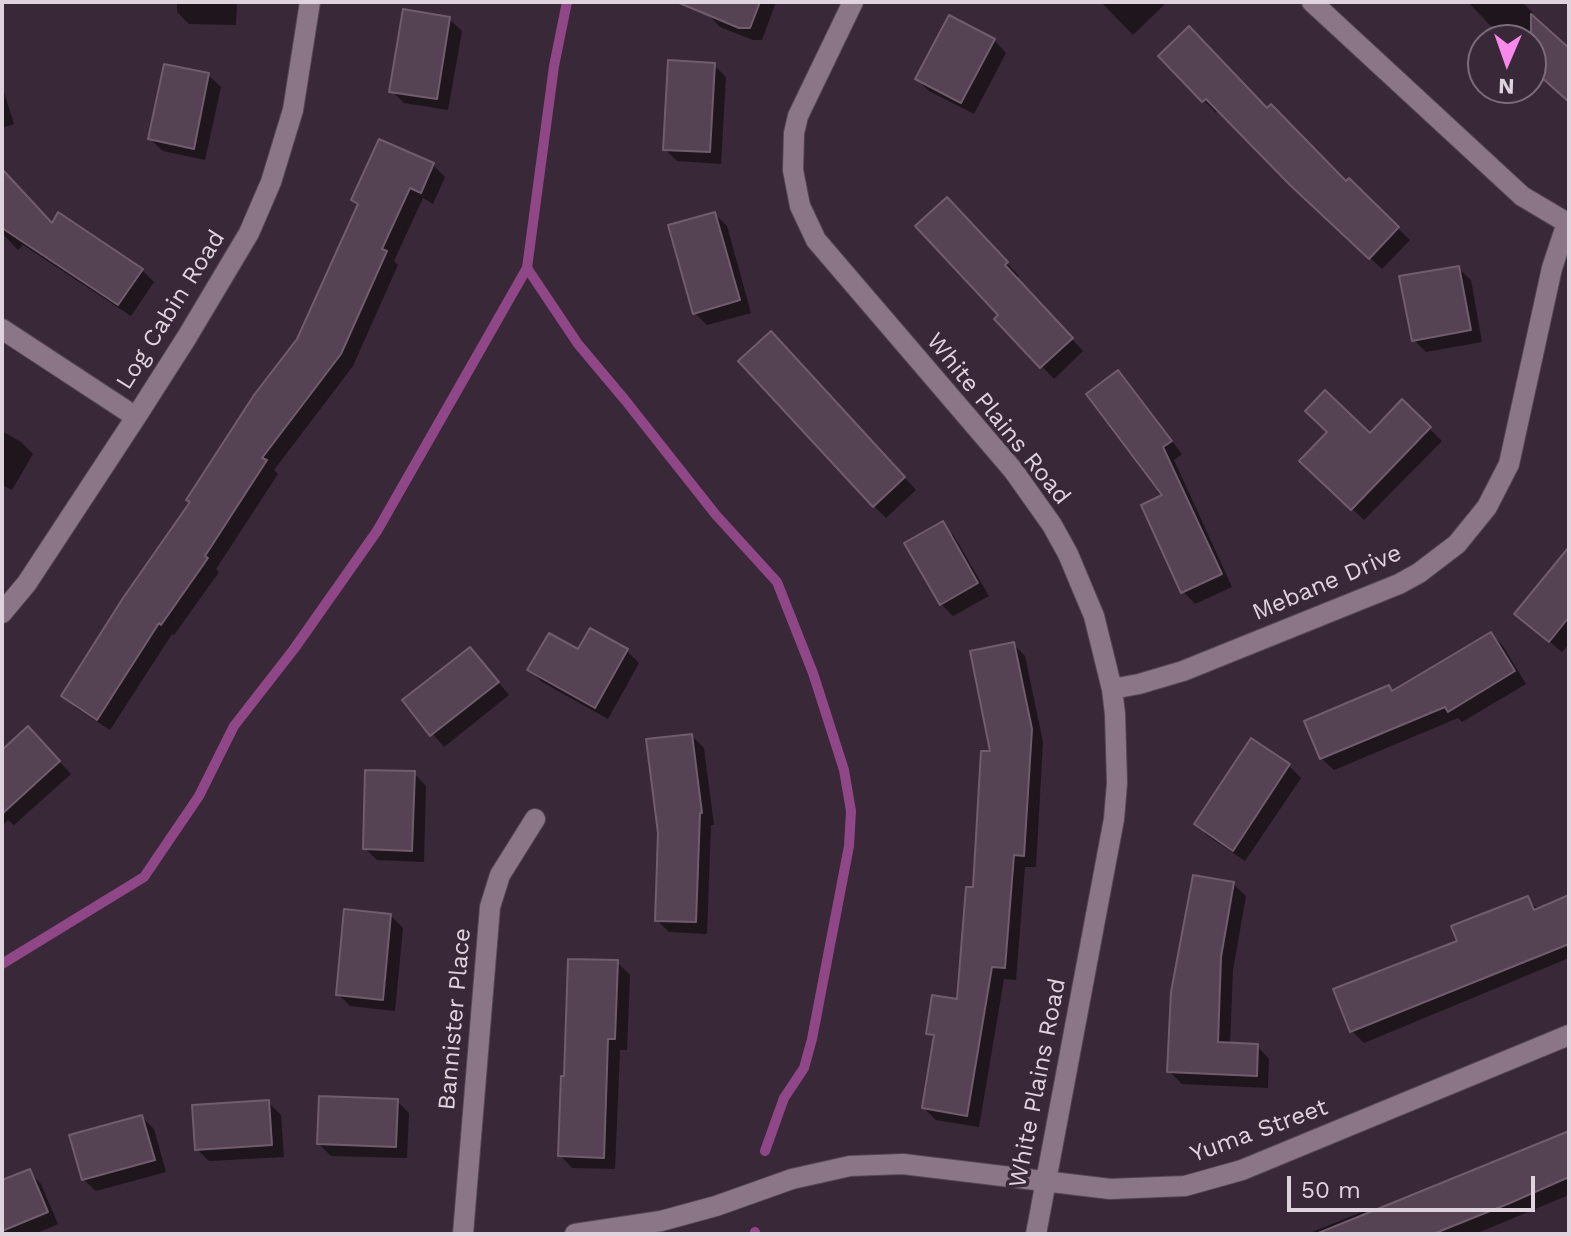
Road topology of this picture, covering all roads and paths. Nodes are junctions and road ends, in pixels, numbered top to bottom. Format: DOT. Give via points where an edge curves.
graph roads {
  1 [pos="310,2"];
  2 [pos="853,2"];
  3 [pos="1312,2"];
  4 [pos="1568,223"];
  5 [pos="2,329"];
  6 [pos="136,417"];
  7 [pos="2,613"];
  8 [pos="1112,689"];
  9 [pos="535,819"];
  10 [pos="1569,1035"];
  11 [pos="1046,1181"];
  12 [pos="463,1234"];
  13 [pos="575,1234"];
  14 [pos="1036,1234"];
  1 -- 6 [label="street, Log Cabin Road" via="293,110 266,195 249,233"];
  2 -- 8 [label="street, White Plains Road" via="798,116 793,170 800,206 816,240 1046,515 1094,616"];
  3 -- 4 [label="street" via="1522,196"];
  4 -- 8 [label="street, Mebane Drive" via="1552,268 1509,464 1487,507 1457,544 1399,584 1183,671"];
  5 -- 6 [label="street"];
  6 -- 7 [label="street, Log Cabin Road"];
  8 -- 11 [label="street, White Plains Road" via="1114,819"];
  9 -- 12 [label="street, Bannister Place" via="500,875 490,907"];
  10 -- 11 [label="street, Yuma Street" via="1242,1170 1185,1186 1110,1189"];
  11 -- 13 [label="street, Yuma Street" via="903,1164 850,1166 661,1221"];
  11 -- 14 [label="street, White Plains Road"];
}
